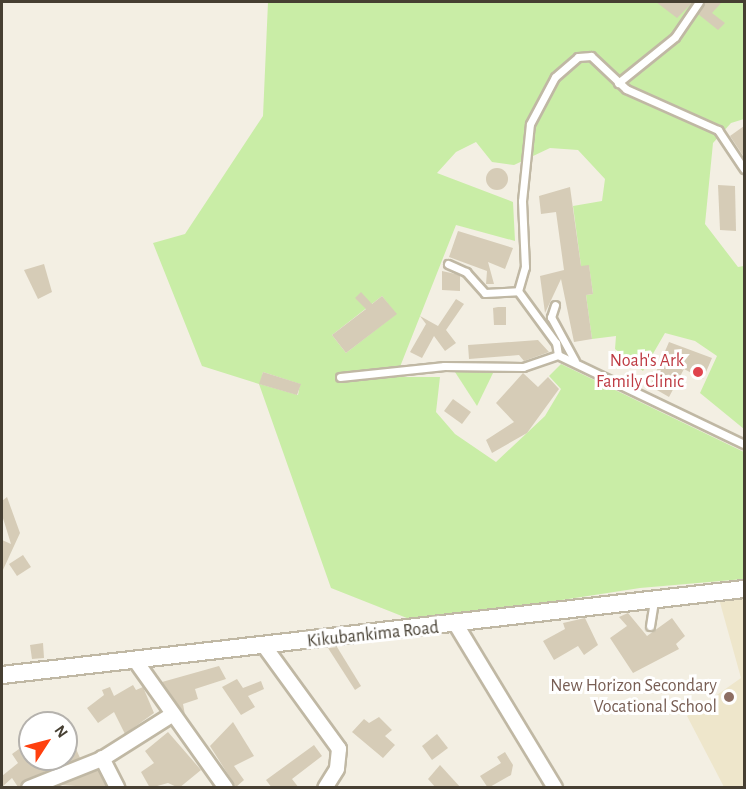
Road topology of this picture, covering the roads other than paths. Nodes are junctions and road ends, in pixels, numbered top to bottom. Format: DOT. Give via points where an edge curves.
graph roads {
  1 [pos="699,2"];
  2 [pos="618,83"];
  3 [pos="744,169"];
  4 [pos="448,264"];
  5 [pos="518,291"];
  6 [pos="555,304"];
  7 [pos="558,355"];
  8 [pos="575,361"];
  9 [pos="340,377"];
  10 [pos="744,444"];
  11 [pos="744,590"];
  12 [pos="654,601"];
  13 [pos="457,626"];
  14 [pos="650,626"];
  15 [pos="265,647"];
  16 [pos="135,660"];
  17 [pos="2,675"];
  18 [pos="170,716"];
  19 [pos="102,758"];
  20 [pos="29,788"];
  21 [pos="117,788"];
  22 [pos="226,788"];
  23 [pos="326,788"];
  24 [pos="555,788"];
  1 -- 2 [label="lane" via="675,37"];
  2 -- 3 [label="lane" via="718,130"];
  2 -- 5 [label="lane" via="597,59 578,57 555,77 530,124 522,201 525,267"];
  4 -- 5 [label="lane" via="466,272 485,293"];
  5 -- 7 [label="lane" via="556,343"];
  6 -- 8 [label="lane" via="551,317"];
  7 -- 8 [label="lane"];
  7 -- 9 [label="lane" via="523,367 444,366"];
  8 -- 10 [label="lane"];
  11 -- 12 [label="street, Kikubankima Road"];
  12 -- 13 [label="street, Kikubankima Road"];
  12 -- 14 [label="lane"];
  13 -- 15 [label="street, Kikubankima Road"];
  13 -- 24 [label="street"];
  15 -- 16 [label="street, Kikubankima Road"];
  15 -- 23 [label="street" via="339,749 337,769"];
  16 -- 17 [label="street, Kikubankima Road"];
  16 -- 18 [label="street"];
  18 -- 19 [label="street"];
  18 -- 22 [label="street"];
  19 -- 20 [label="street"];
  19 -- 21 [label="street"];
}
